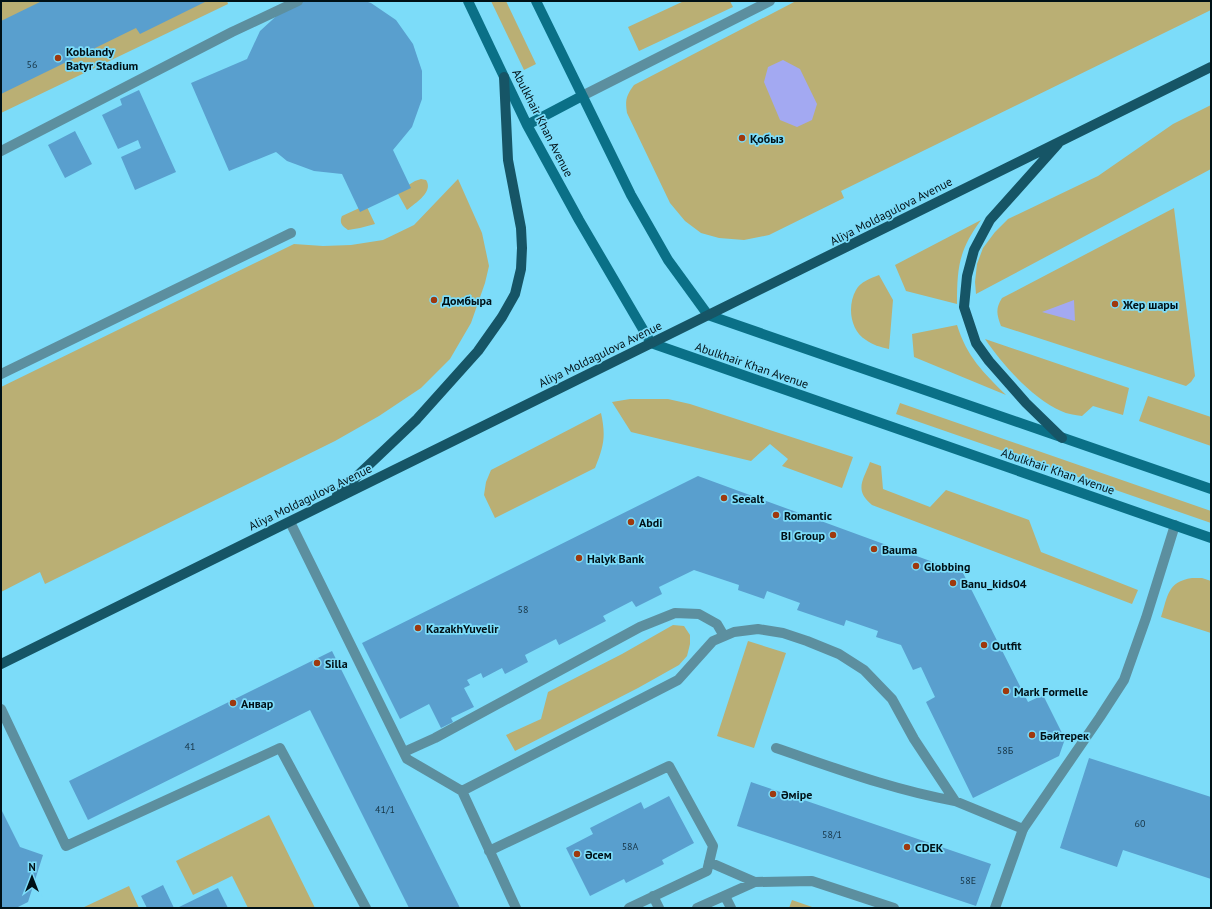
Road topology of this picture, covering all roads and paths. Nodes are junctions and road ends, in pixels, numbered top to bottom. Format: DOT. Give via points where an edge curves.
graph roads {
  1 [pos="298,1"];
  2 [pos="468,1"];
  3 [pos="536,1"];
  4 [pos="770,1"];
  5 [pos="1211,67"];
  6 [pos="504,77"];
  7 [pos="582,96"];
  8 [pos="527,125"];
  9 [pos="1062,140"];
  10 [pos="1,151"];
  11 [pos="291,233"];
  12 [pos="708,315"];
  13 [pos="651,343"];
  14 [pos="1,374"];
  15 [pos="1062,438"];
  16 [pos="1211,489"];
  17 [pos="330,502"];
  18 [pos="290,522"];
  19 [pos="1175,526"];
  20 [pos="1211,538"];
  21 [pos="724,636"];
  22 [pos="1,664"];
  23 [pos="1,709"];
  24 [pos="776,748"];
  25 [pos="404,752"];
  26 [pos="462,792"];
  27 [pos="955,801"];
  28 [pos="1023,828"];
  29 [pos="489,851"];
  30 [pos="709,862"];
  31 [pos="755,882"];
  32 [pos="653,896"];
  33 [pos="725,896"];
  34 [pos="876,905"];
  35 [pos="366,908"];
  36 [pos="516,908"];
  37 [pos="629,908"];
  38 [pos="659,908"];
  39 [pos="697,908"];
  40 [pos="731,908"];
  41 [pos="894,908"];
  42 [pos="995,908"];
  1 -- 10 [label="street" via="232,32"];
  2 -- 6 [label="main road, Abulkhair Khan Avenue"];
  3 -- 7 [label="main road"];
  4 -- 7 [label="street"];
  5 -- 9 [label="main road, Aliya Moldagulova Avenue"];
  6 -- 8 [label="main road, Abulkhair Khan Avenue"];
  6 -- 17 [label="main road" via="508,160 521,228 521,268 515,294 478,351 417,419"];
  7 -- 8 [label="main road"];
  7 -- 12 [label="main road" via="631,195 668,260"];
  8 -- 13 [label="main road, Abulkhair Khan Avenue"];
  9 -- 12 [label="main road, Aliya Moldagulova Avenue"];
  9 -- 15 [label="main road" via="990,220 974,250 967,276 964,307 976,343 989,361 1026,403"];
  11 -- 14 [label="street"];
  12 -- 13 [label="main road, Aliya Moldagulova Avenue"];
  12 -- 15 [label="main road"];
  13 -- 17 [label="main road, Aliya Moldagulova Avenue"];
  13 -- 19 [label="main road, Abulkhair Khan Avenue"];
  15 -- 16 [label="main road"];
  17 -- 18 [label="main road, Aliya Moldagulova Avenue"];
  18 -- 22 [label="main road, Aliya Moldagulova Avenue"];
  18 -- 25 [label="street"];
  19 -- 20 [label="main road, Abulkhair Khan Avenue"];
  19 -- 28 [label="street" via="1124,680"];
  21 -- 25 [label="street" via="717,624 699,614 675,613 640,627 435,738"];
  21 -- 26 [label="street" via="712,641 678,680"];
  21 -- 27 [label="street" via="758,629 783,633 838,654 864,670 892,699 914,740"];
  23 -- 35 [label="street" via="66,846 280,748"];
  24 -- 27 [label="street" via="898,789"];
  25 -- 26 [label="street" via="407,759"];
  26 -- 29 [label="street"];
  27 -- 28 [label="street"];
  28 -- 42 [label="street"];
  29 -- 30 [label="street" via="669,766 713,846"];
  29 -- 36 [label="street"];
  30 -- 31 [label="street"];
  30 -- 32 [label="street" via="707,872"];
  31 -- 33 [label="street"];
  31 -- 34 [label="street" via="812,881"];
  32 -- 37 [label="street"];
  32 -- 38 [label="street"];
  33 -- 39 [label="street"];
  33 -- 40 [label="street"];
  34 -- 41 [label="street"];
}
